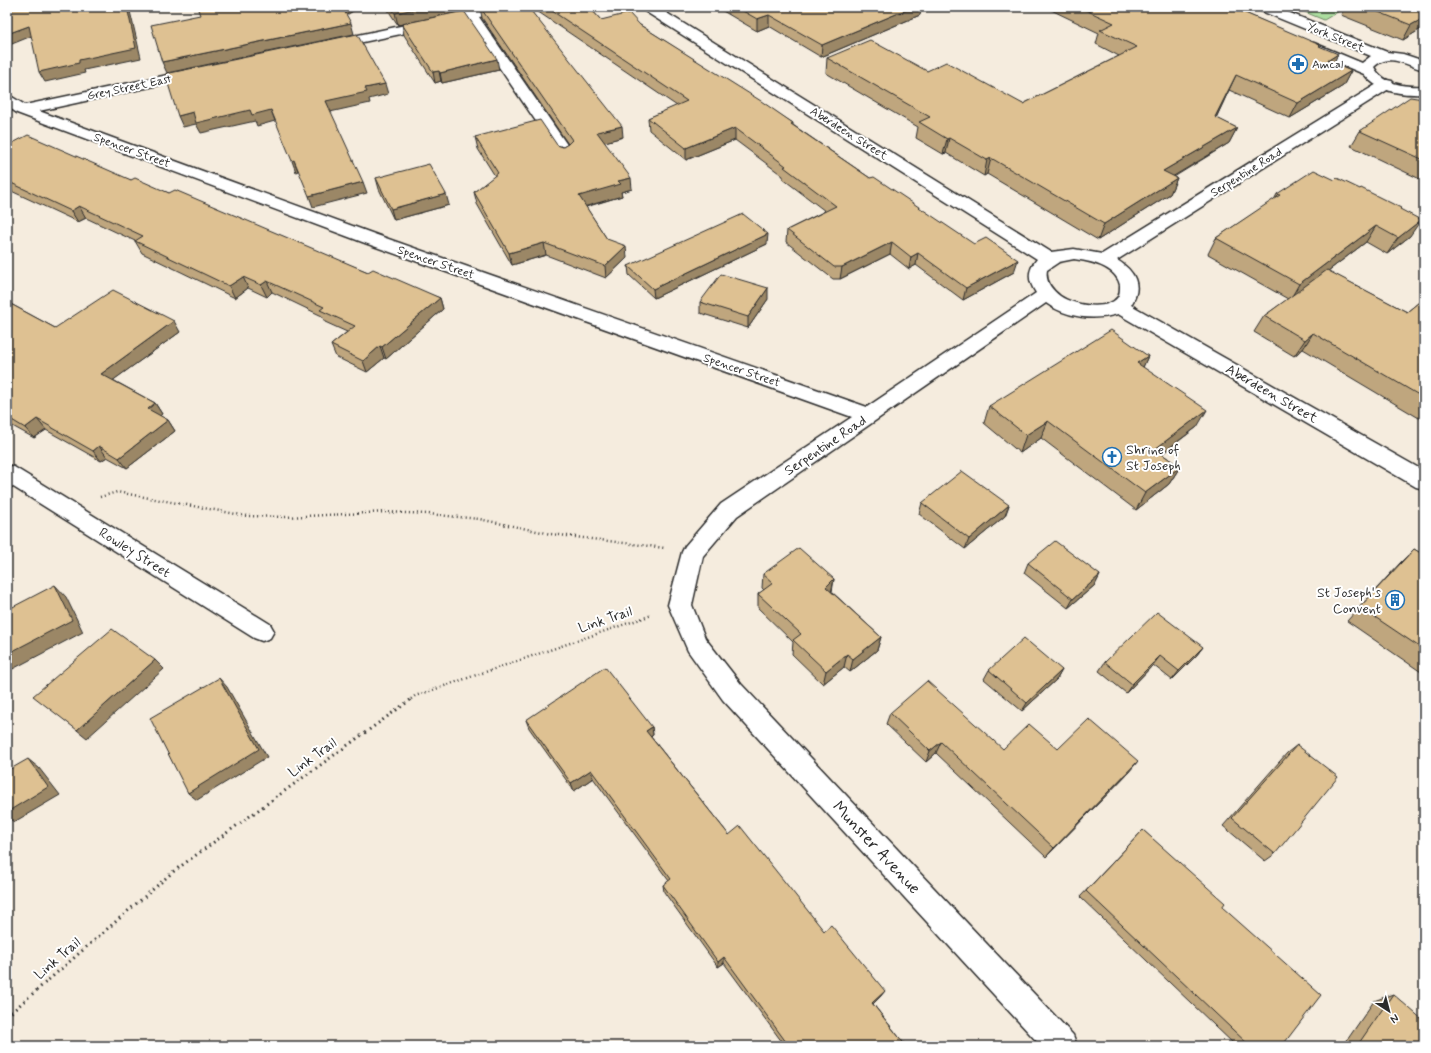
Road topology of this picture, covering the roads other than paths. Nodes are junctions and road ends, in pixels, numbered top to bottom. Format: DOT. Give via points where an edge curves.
graph roads {
  1 [pos="508,7"];
  2 [pos="648,7"];
  3 [pos="1264,7"];
  4 [pos="471,15"];
  5 [pos="1295,41"];
  6 [pos="317,48"];
  7 [pos="1386,57"];
  8 [pos="1422,63"];
  9 [pos="208,70"];
  10 [pos="1368,71"];
  11 [pos="1387,84"];
  12 [pos="1422,91"];
  13 [pos="7,100"];
  14 [pos="15,111"];
  15 [pos="564,152"];
  16 [pos="1049,259"];
  17 [pos="1105,260"];
  18 [pos="1046,295"];
  19 [pos="1119,306"];
  20 [pos="869,414"];
  21 [pos="7,473"];
  22 [pos="1424,481"];
  23 [pos="262,631"];
  24 [pos="696,644"];
  25 [pos="1062,1046"];
  1 -- 4 [label="street"];
  2 -- 16 [label="street, Aberdeen Street"];
  3 -- 7 [label="street, York Street"];
  4 -- 6 [label="street"];
  4 -- 15 [label="street"];
  5 -- 10 [label="street, York Street"];
  7 -- 8 [label="street, York Street"];
  7 -- 10 [label="street, York Street" via="1370,62 1367,66"];
  9 -- 14 [label="street, Grey Street East"];
  10 -- 11 [label="street, York Street" via="1373,77"];
  11 -- 12 [label="street, York Street" via="1405,90"];
  11 -- 17 [label="street, Serpentine Road"];
  13 -- 14 [label="street, Spencer Street"];
  14 -- 20 [label="street, Spencer Street"];
  16 -- 17 [label="street" via="1074,254"];
  16 -- 18 [label="street" via="1041,266 1037,275 1039,285"];
  17 -- 19 [label="street" via="1119,269 1127,279 1130,289 1127,298"];
  18 -- 19 [label="street" via="1074,309 1090,312 1106,311"];
  18 -- 20 [label="street, Serpentine Road"];
  19 -- 22 [label="street, Aberdeen Street"];
  20 -- 24 [label="street, Serpentine Road" via="729,510 693,552 680,605"];
  21 -- 23 [label="street, Rowley Street"];
  24 -- 25 [label="street, Munster Avenue" via="732,692"];
}
